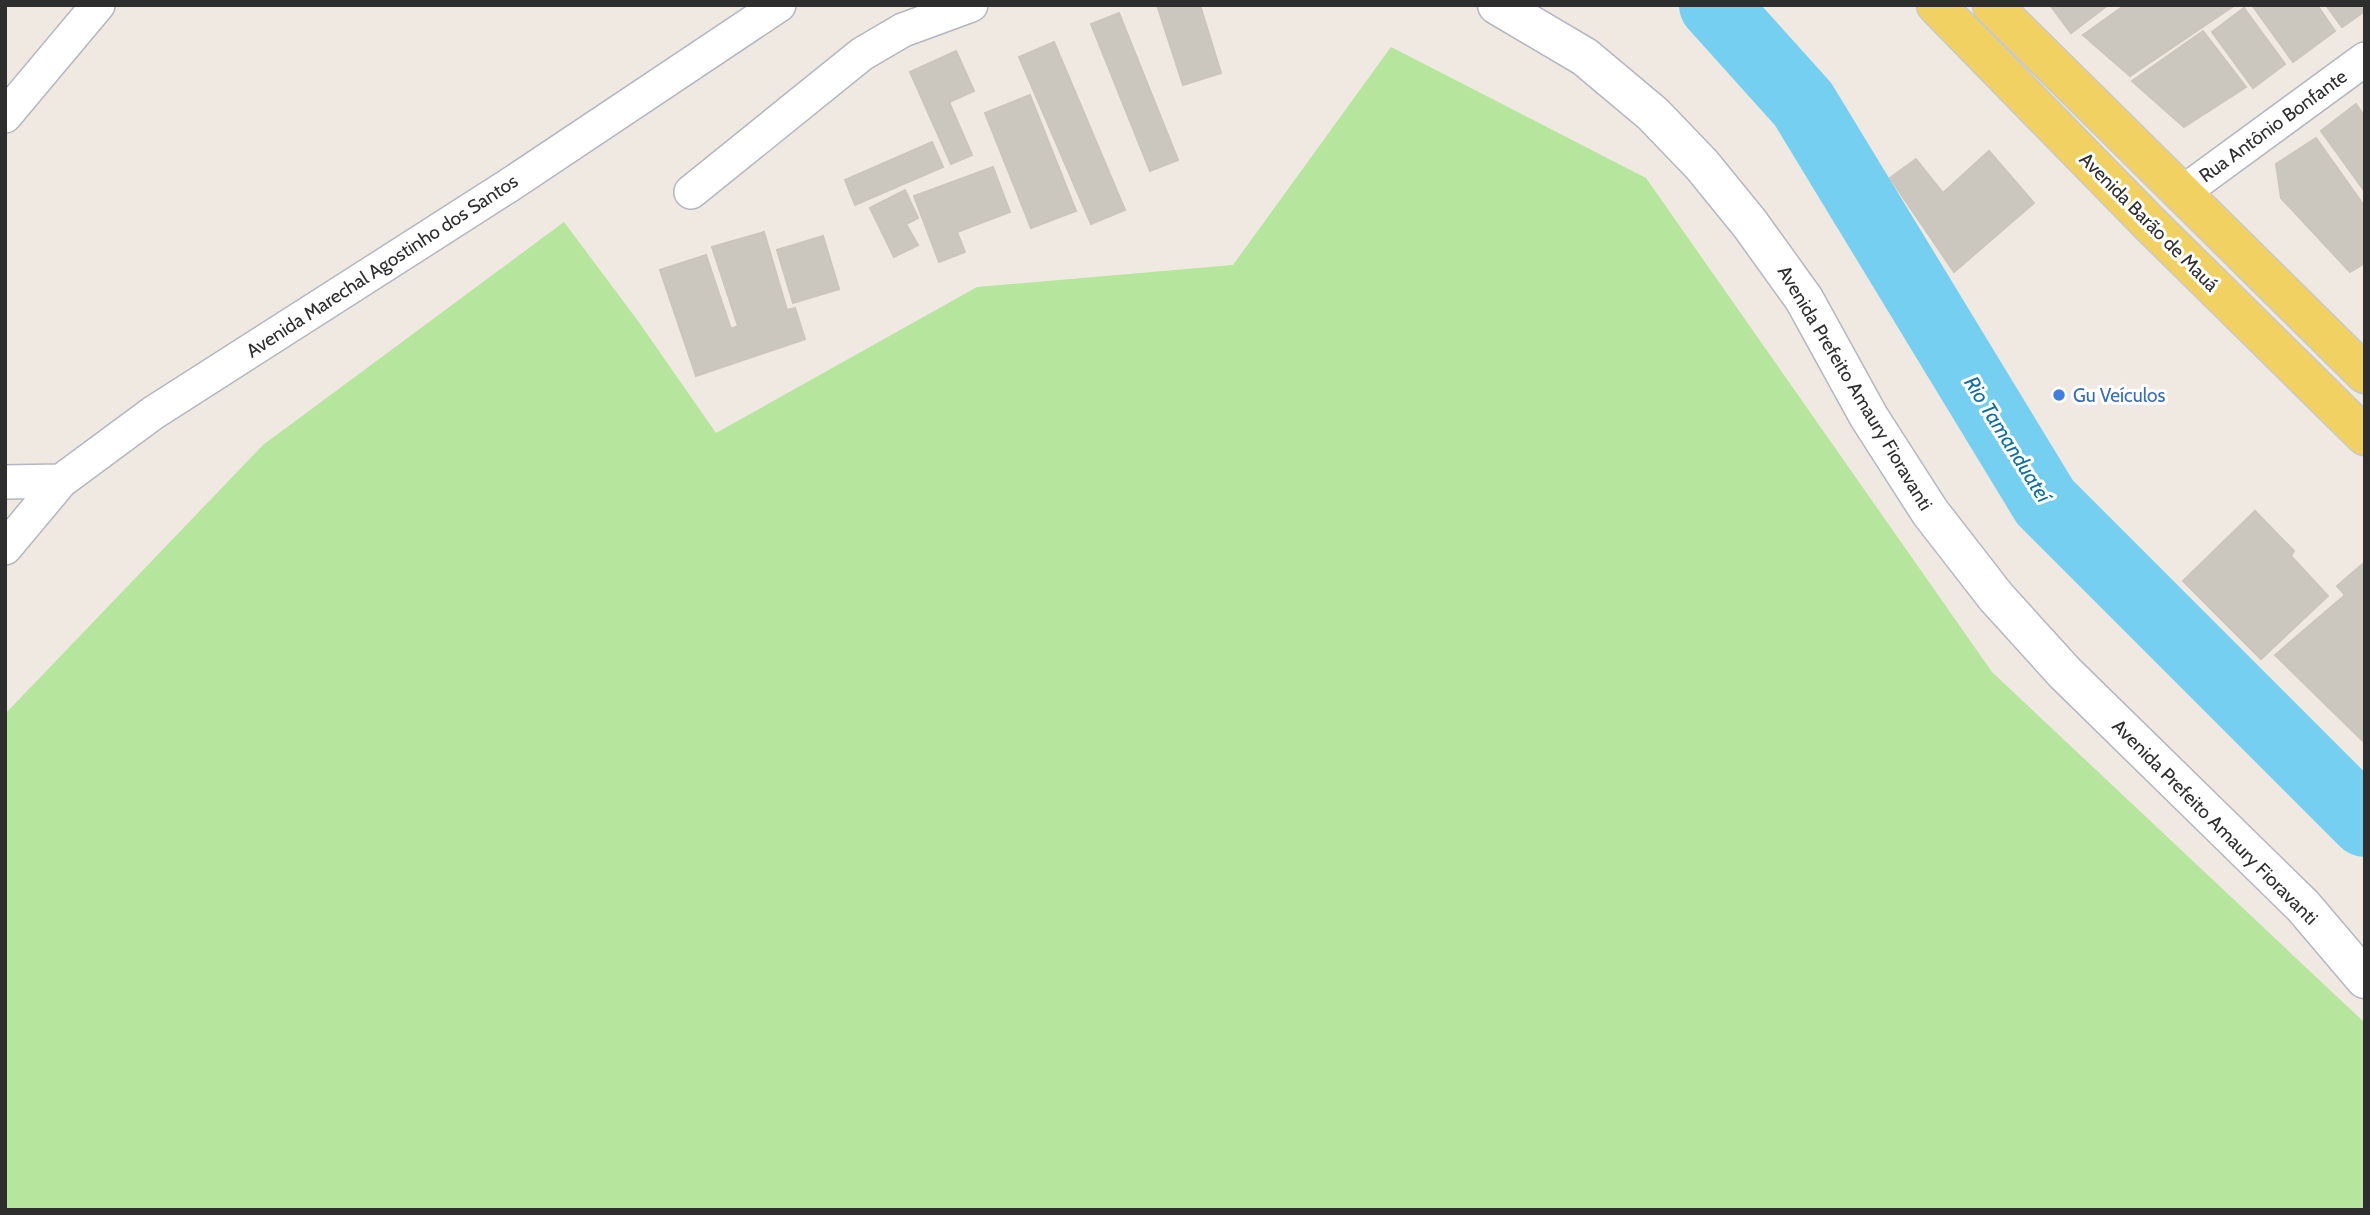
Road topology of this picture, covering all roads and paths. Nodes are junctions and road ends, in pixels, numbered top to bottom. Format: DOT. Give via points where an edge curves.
graph roads {
  1 [pos="98,5"];
  2 [pos="779,5"];
  3 [pos="971,5"];
  4 [pos="1497,5"];
  5 [pos="1936,5"];
  6 [pos="1992,5"];
  7 [pos="2365,59"];
  8 [pos="5,116"];
  9 [pos="691,192"];
  10 [pos="2182,193"];
  11 [pos="2365,374"];
  12 [pos="2365,436"];
  13 [pos="61,481"];
  14 [pos="5,482"];
  15 [pos="5,548"];
  16 [pos="2365,979"];
  1 -- 8 [label="street"];
  2 -- 13 [label="street, Avenida Marechal Agostinho dos Santos" via="508,186 153,413"];
  3 -- 9 [label="street" via="903,30 862,54"];
  4 -- 16 [label="street, Avenida Prefeito Amaury Fioravanti" via="1585,57 1653,114 1702,165 1804,299 1869,417 1930,512 1996,597 2066,673 2303,906"];
  5 -- 12 [label="main road, Avenida Barão de Mauá"];
  6 -- 10 [label="main road"];
  7 -- 10 [label="street, Rua Antônio Bonfante"];
  10 -- 11 [label="main road"];
  13 -- 14 [label="street"];
  13 -- 15 [label="street, Avenida Marechal Agostinho dos Santos"];
}
